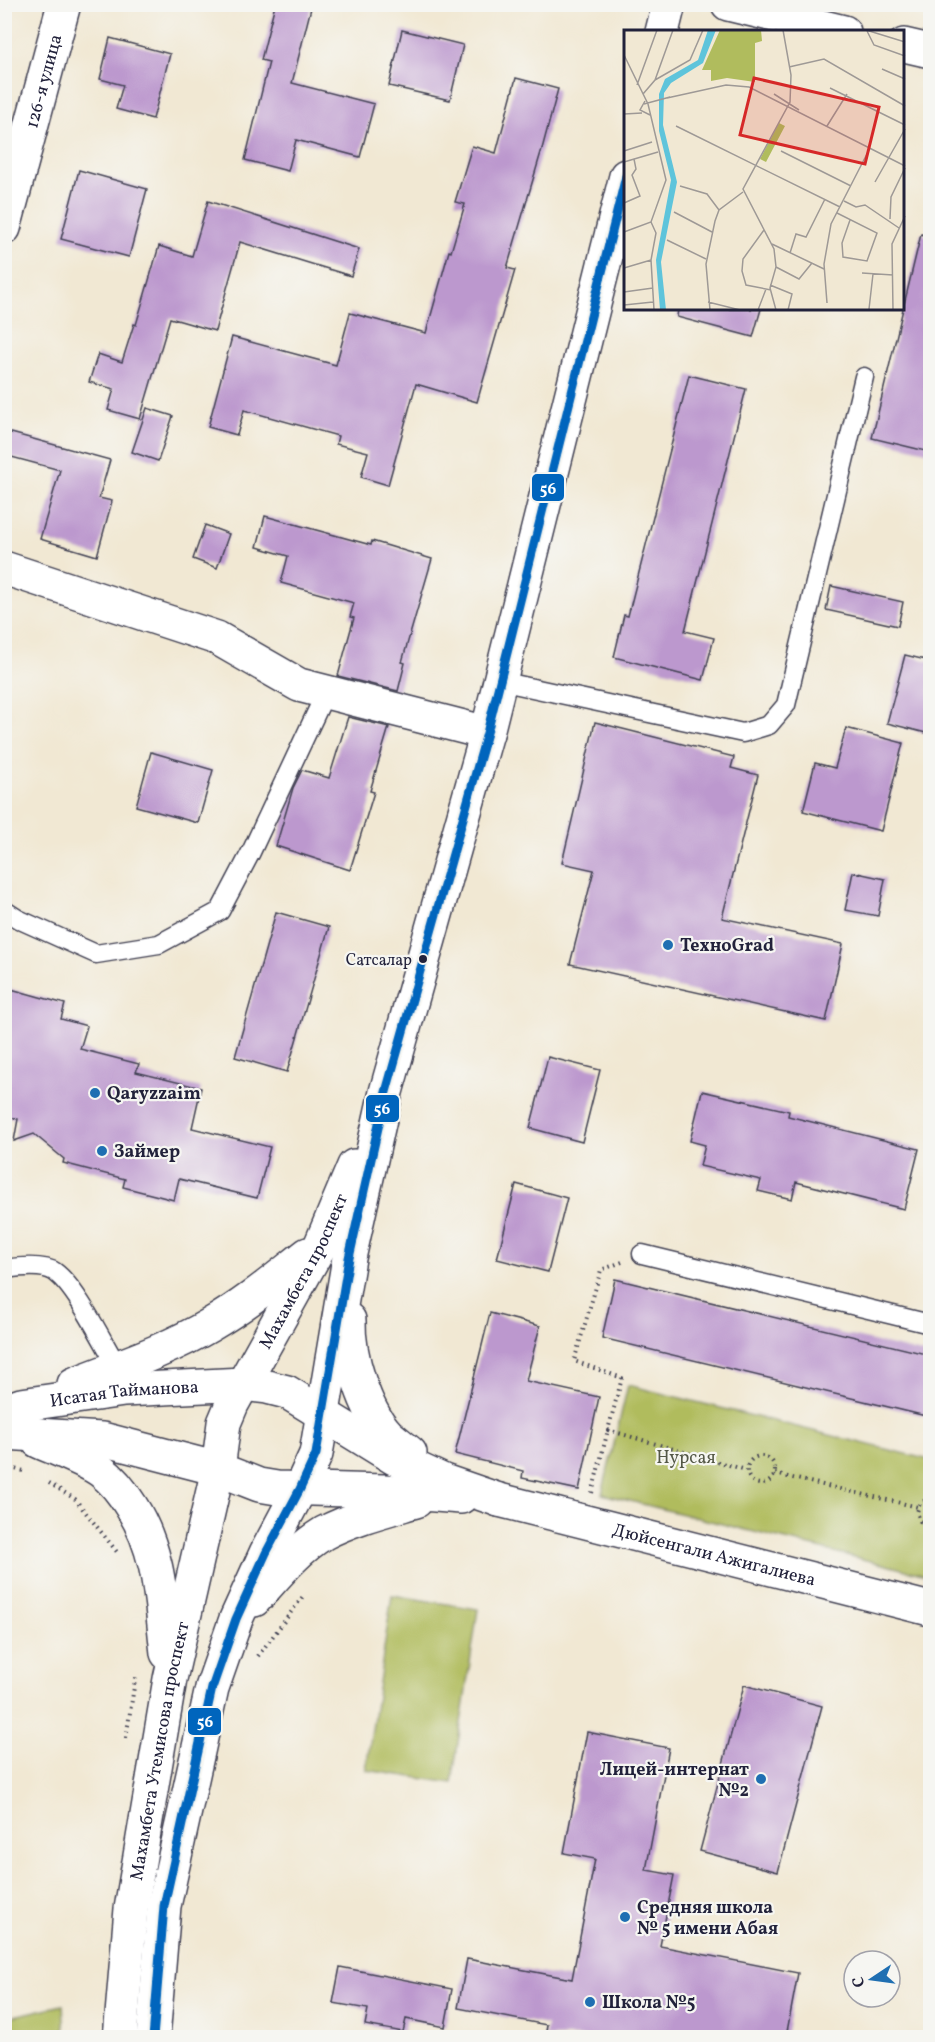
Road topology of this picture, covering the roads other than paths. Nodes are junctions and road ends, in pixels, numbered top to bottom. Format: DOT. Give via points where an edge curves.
graph roads {
  1 [pos="64,4"];
  2 [pos="669,4"];
  3 [pos="728,4"];
  4 [pos="662,30"];
  5 [pos="836,30"];
  6 [pos="905,45"];
  7 [pos="930,51"];
  8 [pos="624,184"];
  9 [pos="4,228"];
  10 [pos="864,377"];
  11 [pos="4,568"];
  12 [pos="500,681"];
  13 [pos="326,692"];
  14 [pos="487,733"];
  15 [pos="4,910"];
  16 [pos="335,1251"];
  17 [pos="642,1254"];
  18 [pos="4,1269"];
  19 [pos="930,1324"];
  20 [pos="118,1367"];
  21 [pos="243,1384"];
  22 [pos="322,1414"];
  23 [pos="13,1421"];
  24 [pos="218,1470"];
  25 [pos="440,1488"];
  26 [pos="300,1490"];
  27 [pos="930,1609"];
  28 [pos="236,1618"];
  29 [pos="170,1679"];
  30 [pos="120,2037"];
  31 [pos="153,2037"];
  1 -- 9 [label="street, 126-я улица"];
  2 -- 4 [label="street"];
  3 -- 5 [label="street"];
  6 -- 7 [label="street"];
  8 -- 12 [label="street"];
  10 -- 12 [label="lane" via="786,705 769,725 743,733"];
  11 -- 13 [label="street" via="217,638 299,685"];
  12 -- 14 [label="street"];
  13 -- 14 [label="street"];
  13 -- 15 [label="lane" via="220,911 159,944 96,954"];
  14 -- 16 [label="street, Махамбета проспект" via="386,1092"];
  16 -- 20 [label="street" via="261,1291 210,1325"];
  16 -- 21 [label="street, Махамбета проспект"];
  16 -- 22 [label="street, Махамбета проспект"];
  16 -- 25 [label="street" via="365,1399 387,1433"];
  17 -- 19 [label="lane"];
  18 -- 20 [label="lane" via="25,1266 54,1271 72,1290"];
  20 -- 23 [label="street"];
  21 -- 22 [label="street" via="287,1392"];
  21 -- 23 [label="street, Исатая Тайманова" via="124,1390"];
  21 -- 24 [label="street" via="224,1424"];
  22 -- 25 [label="street, Дюйсенгали Ажигалиева"];
  22 -- 26 [label="street" via="316,1454"];
  23 -- 24 [label="street, Исатая Тайманова" via="102,1439"];
  23 -- 29 [label="street" via="101,1471 123,1492 142,1522 154,1552"];
  24 -- 26 [label="street" via="259,1485"];
  24 -- 29 [label="street, Махамбета Утемисова проспект"];
  25 -- 26 [label="street, Дюйсенгали Ажигалиева"];
  25 -- 27 [label="street, Дюйсенгали Ажигалиева"];
  25 -- 28 [label="street" via="322,1534"];
  26 -- 28 [label="street, Махамбета Утемисова проспект"];
  28 -- 31 [label="street, Махамбета Утемисова проспект" via="212,1689 164,1906"];
  29 -- 30 [label="street, Махамбета Утемисова проспект" via="131,1909"];
}
